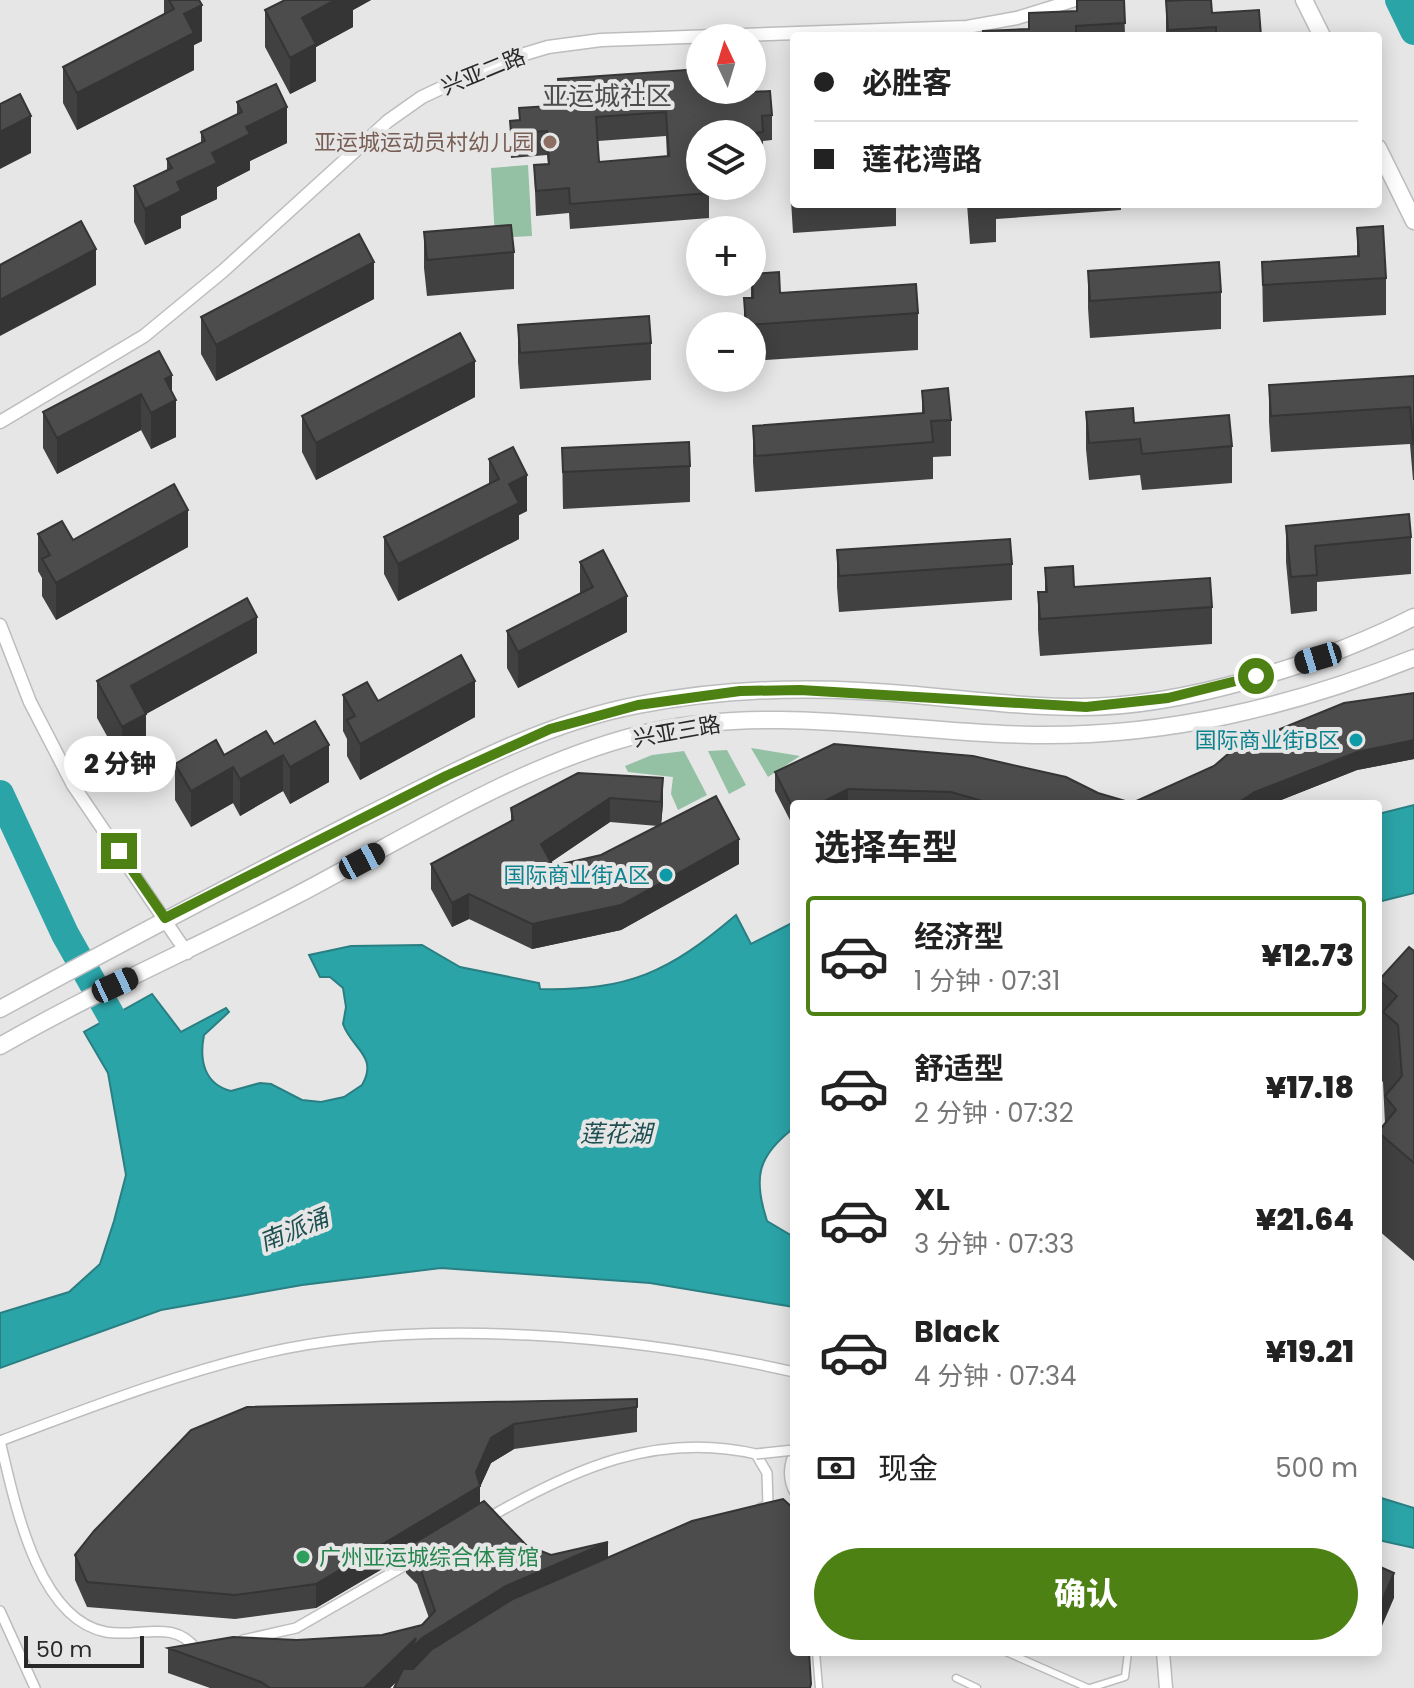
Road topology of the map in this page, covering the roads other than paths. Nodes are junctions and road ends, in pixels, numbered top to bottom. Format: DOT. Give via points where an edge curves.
graph roads {
  1 [pos="1075,0"];
  2 [pos="1304,0"];
  3 [pos="826,32"];
  4 [pos="1320,32"];
  5 [pos="790,33"];
  6 [pos="1382,156"];
  7 [pos="1414,221"];
  8 [pos="0,422"];
  9 [pos="1414,617"];
  10 [pos="0,625"];
  11 [pos="1414,658"];
  12 [pos="165,918"];
  13 [pos="187,953"];
  14 [pos="0,1009"];
  15 [pos="0,1046"];
  16 [pos="790,1371"];
  17 [pos="790,1450"];
  18 [pos="756,1454"];
  19 [pos="790,1458"];
  20 [pos="790,1488"];
  21 [pos="756,1510"];
  22 [pos="481,1522"];
  23 [pos="428,1552"];
  24 [pos="0,1611"];
  25 [pos="225,1644"];
  26 [pos="211,1647"];
  27 [pos="816,1656"];
  28 [pos="1015,1656"];
  29 [pos="1128,1656"];
  30 [pos="1156,1656"];
  31 [pos="1163,1656"];
  32 [pos="956,1678"];
  33 [pos="35,1688"];
  34 [pos="819,1688"];
  35 [pos="977,1688"];
  36 [pos="1089,1688"];
  37 [pos="1157,1688"];
  38 [pos="1166,1688"];
  1 -- 3 [label="street, 兴亚二路" via="967,27"];
  2 -- 4 [label="street"];
  5 -- 8 [label="street, 兴亚二路" via="548,47 483,68 422,97 144,336"];
  6 -- 7 [label="street"];
  9 -- 12 [label="street, 兴亚三路" via="1318,658 1168,698 1086,707 800,690 740,691 638,705 550,729"];
  10 -- 12 [label="street" via="30,702 73,785"];
  11 -- 13 [label="street, 兴亚三路" via="1354,682 1232,717 1115,734 1031,735 791,719 650,732 500,789"];
  12 -- 13 [label="street"];
  12 -- 14 [label="street, 兴亚三路"];
  13 -- 15 [label="street, 兴亚三路" via="70,1006"];
  16 -- 26 [label="street" via="624,1343 477,1334 340,1340 264,1353 0,1441 21,1527 55,1599 80,1621 105,1632 163,1630 188,1637 197,1650"];
  17 -- 18 [label="street, bridge"];
  18 -- 21 [label="street" via="767,1473 768,1505"];
  18 -- 22 [label="street" via="718,1445 606,1459"];
  19 -- 20 [label="lane"];
  23 -- 25 [label="street" via="296,1628"];
  24 -- 33 [label="street"];
  27 -- 34 [label="lane"];
  28 -- 36 [label="lane"];
  29 -- 36 [label="lane" via="1125,1677"];
  30 -- 37 [label="street"];
  31 -- 38 [label="street"];
  32 -- 35 [label="lane"];
}
